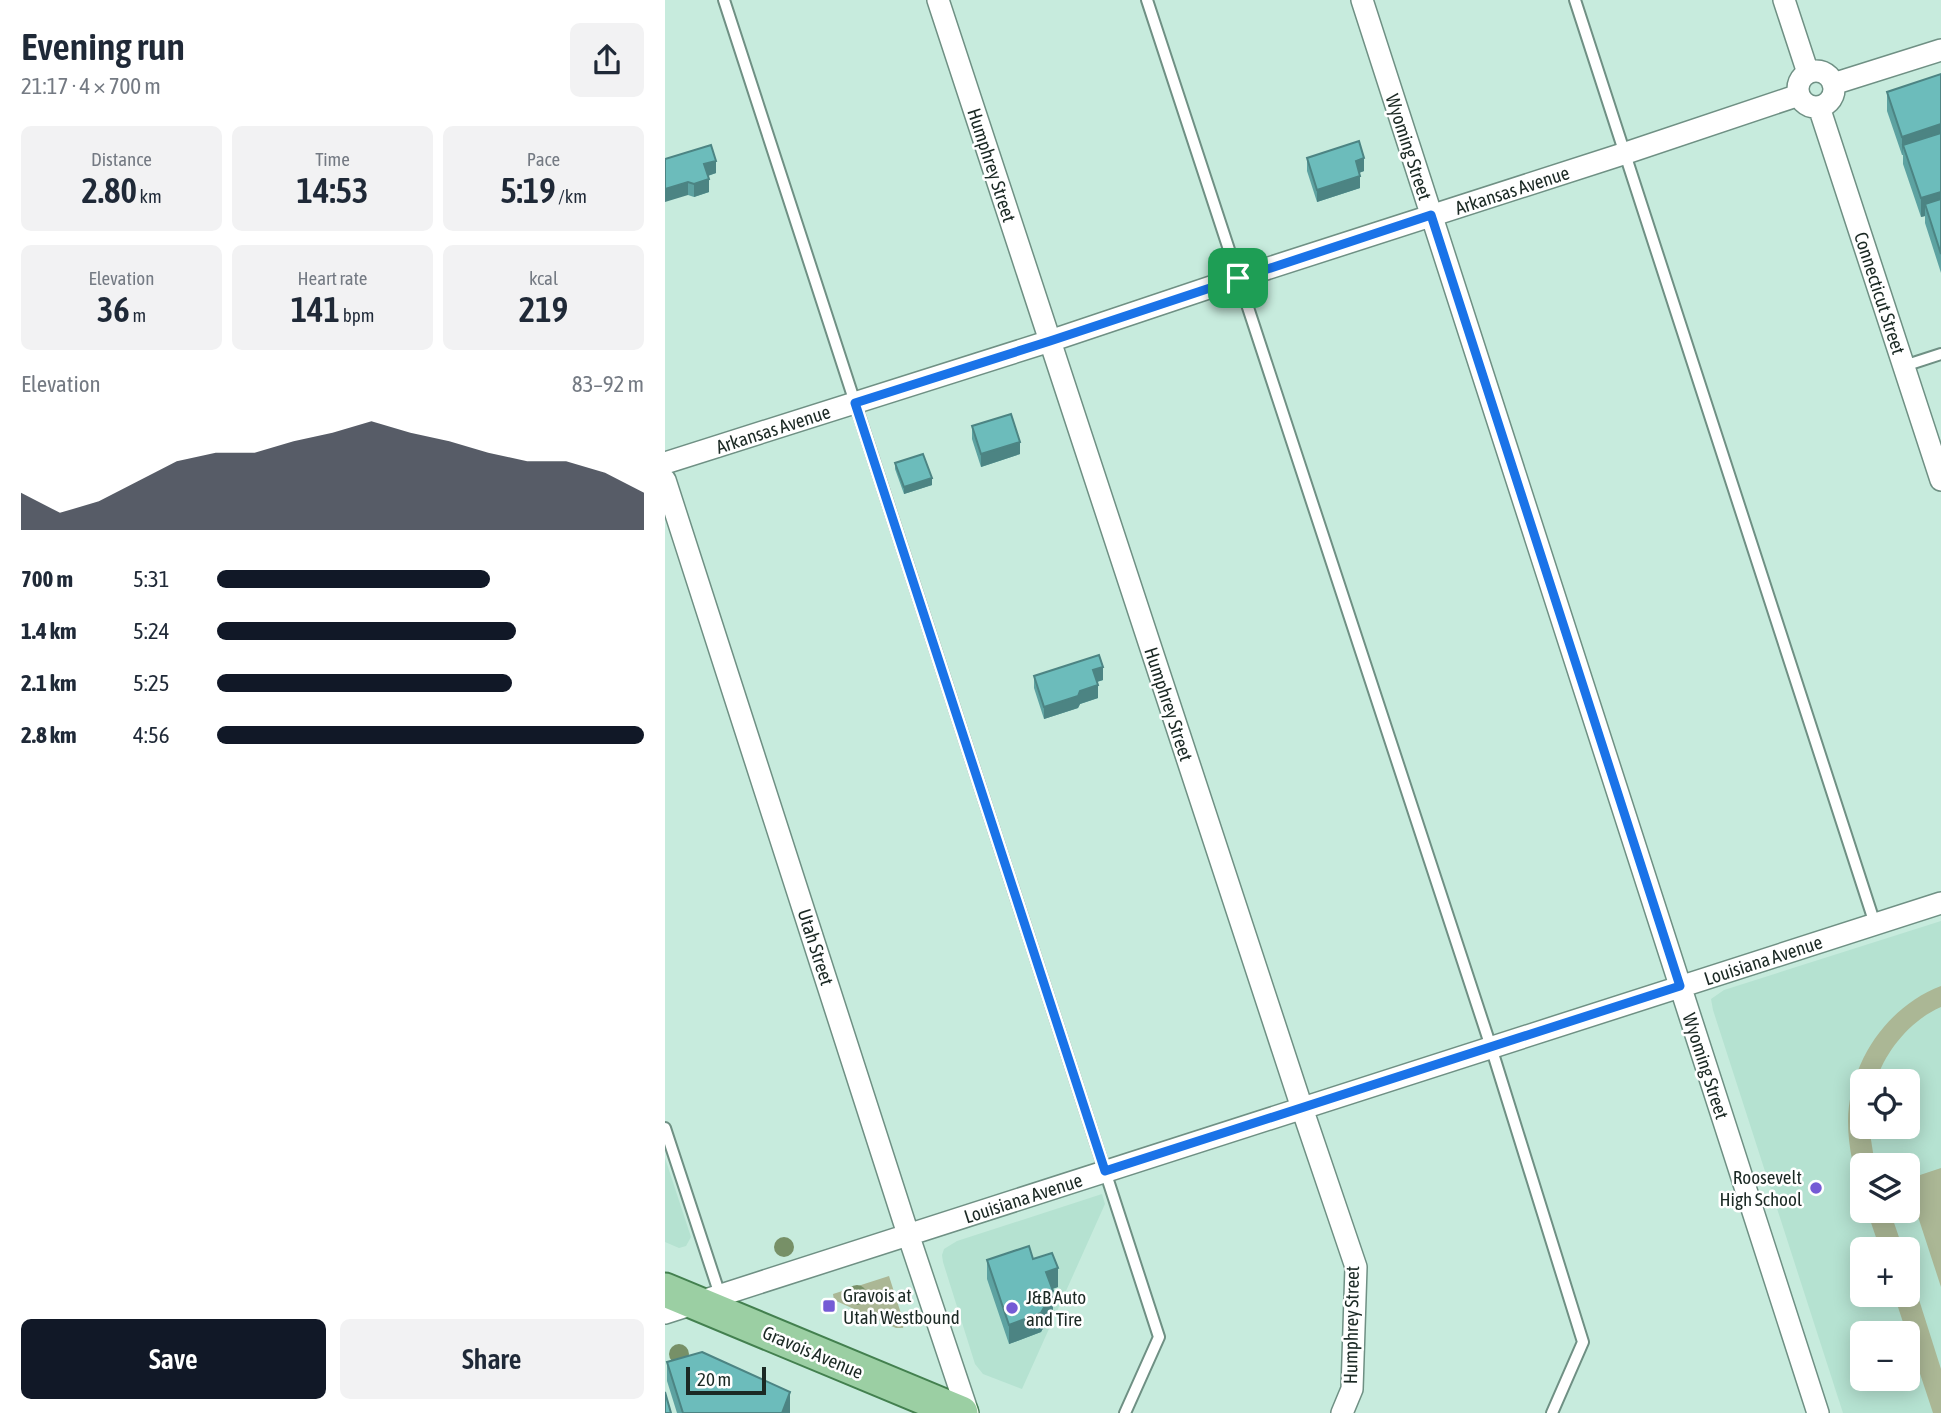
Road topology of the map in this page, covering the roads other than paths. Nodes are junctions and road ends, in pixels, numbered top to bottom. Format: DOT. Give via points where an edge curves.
graph roads {
  1 [pos="724,0"];
  2 [pos="938,0"];
  3 [pos="1147,0"];
  4 [pos="1362,0"];
  5 [pos="1575,0"];
  6 [pos="1784,0"];
  7 [pos="1941,50"];
  8 [pos="1808,74"];
  9 [pos="1833,84"];
  10 [pos="1799,96"];
  11 [pos="1819,107"];
  12 [pos="1626,153"];
  13 [pos="1431,215"];
  14 [pos="1238,278"];
  15 [pos="1050,341"];
  16 [pos="1941,354"];
  17 [pos="1904,366"];
  18 [pos="855,403"];
  19 [pos="665,463"];
  20 [pos="665,480"];
  21 [pos="1941,480"];
  22 [pos="1941,903"];
  23 [pos="1875,924"];
  24 [pos="1680,986"];
  25 [pos="1491,1047"];
  26 [pos="1302,1108"];
  27 [pos="665,1128"];
  28 [pos="1105,1171"];
  29 [pos="908,1234"];
  30 [pos="665,1290"];
  31 [pos="708,1299"];
  32 [pos="665,1313"];
  33 [pos="961,1413"];
  34 [pos="968,1413"];
  35 [pos="1125,1413"];
  36 [pos="1342,1413"];
  37 [pos="1552,1413"];
  38 [pos="1818,1413"];
  1 -- 18 [label="lane"];
  2 -- 15 [label="street, Humphrey Street"];
  3 -- 14 [label="lane"];
  4 -- 13 [label="street, Wyoming Street"];
  5 -- 12 [label="lane"];
  6 -- 8 [label="street"];
  7 -- 9 [label="street"];
  8 -- 9 [label="street" via="1821,72"];
  8 -- 10 [label="street" via="1800,80"];
  9 -- 11 [label="street" via="1831,100"];
  10 -- 11 [label="street" via="1809,106"];
  10 -- 12 [label="street, Arkansas Avenue"];
  11 -- 17 [label="street, Connecticut Street"];
  12 -- 13 [label="street, Arkansas Avenue"];
  12 -- 23 [label="lane"];
  13 -- 14 [label="street, Arkansas Avenue"];
  13 -- 24 [label="street, Wyoming Street"];
  14 -- 15 [label="street, Arkansas Avenue"];
  14 -- 25 [label="lane"];
  15 -- 18 [label="street, Arkansas Avenue"];
  15 -- 26 [label="street, Humphrey Street"];
  16 -- 17 [label="lane"];
  17 -- 21 [label="street, Connecticut Street"];
  18 -- 19 [label="street, Arkansas Avenue"];
  18 -- 28 [label="lane"];
  20 -- 29 [label="street, Utah Street"];
  22 -- 23 [label="street, Louisiana Avenue"];
  23 -- 24 [label="street, Louisiana Avenue"];
  24 -- 25 [label="street, Louisiana Avenue"];
  24 -- 38 [label="street, Wyoming Street"];
  25 -- 26 [label="street, Louisiana Avenue"];
  25 -- 37 [label="lane" via="1583,1342"];
  26 -- 28 [label="street, Louisiana Avenue"];
  26 -- 36 [label="street, Humphrey Street" via="1356,1267 1352,1389"];
  27 -- 31 [label="lane"];
  28 -- 29 [label="street, Louisiana Avenue"];
  28 -- 35 [label="lane" via="1159,1337"];
  29 -- 31 [label="street, Louisiana Avenue"];
  29 -- 34 [label="street, Utah Street"];
  30 -- 31 [label="main road, Gravois Avenue"];
  31 -- 32 [label="street, Louisiana Avenue"];
  31 -- 33 [label="main road, Gravois Avenue"];
}
